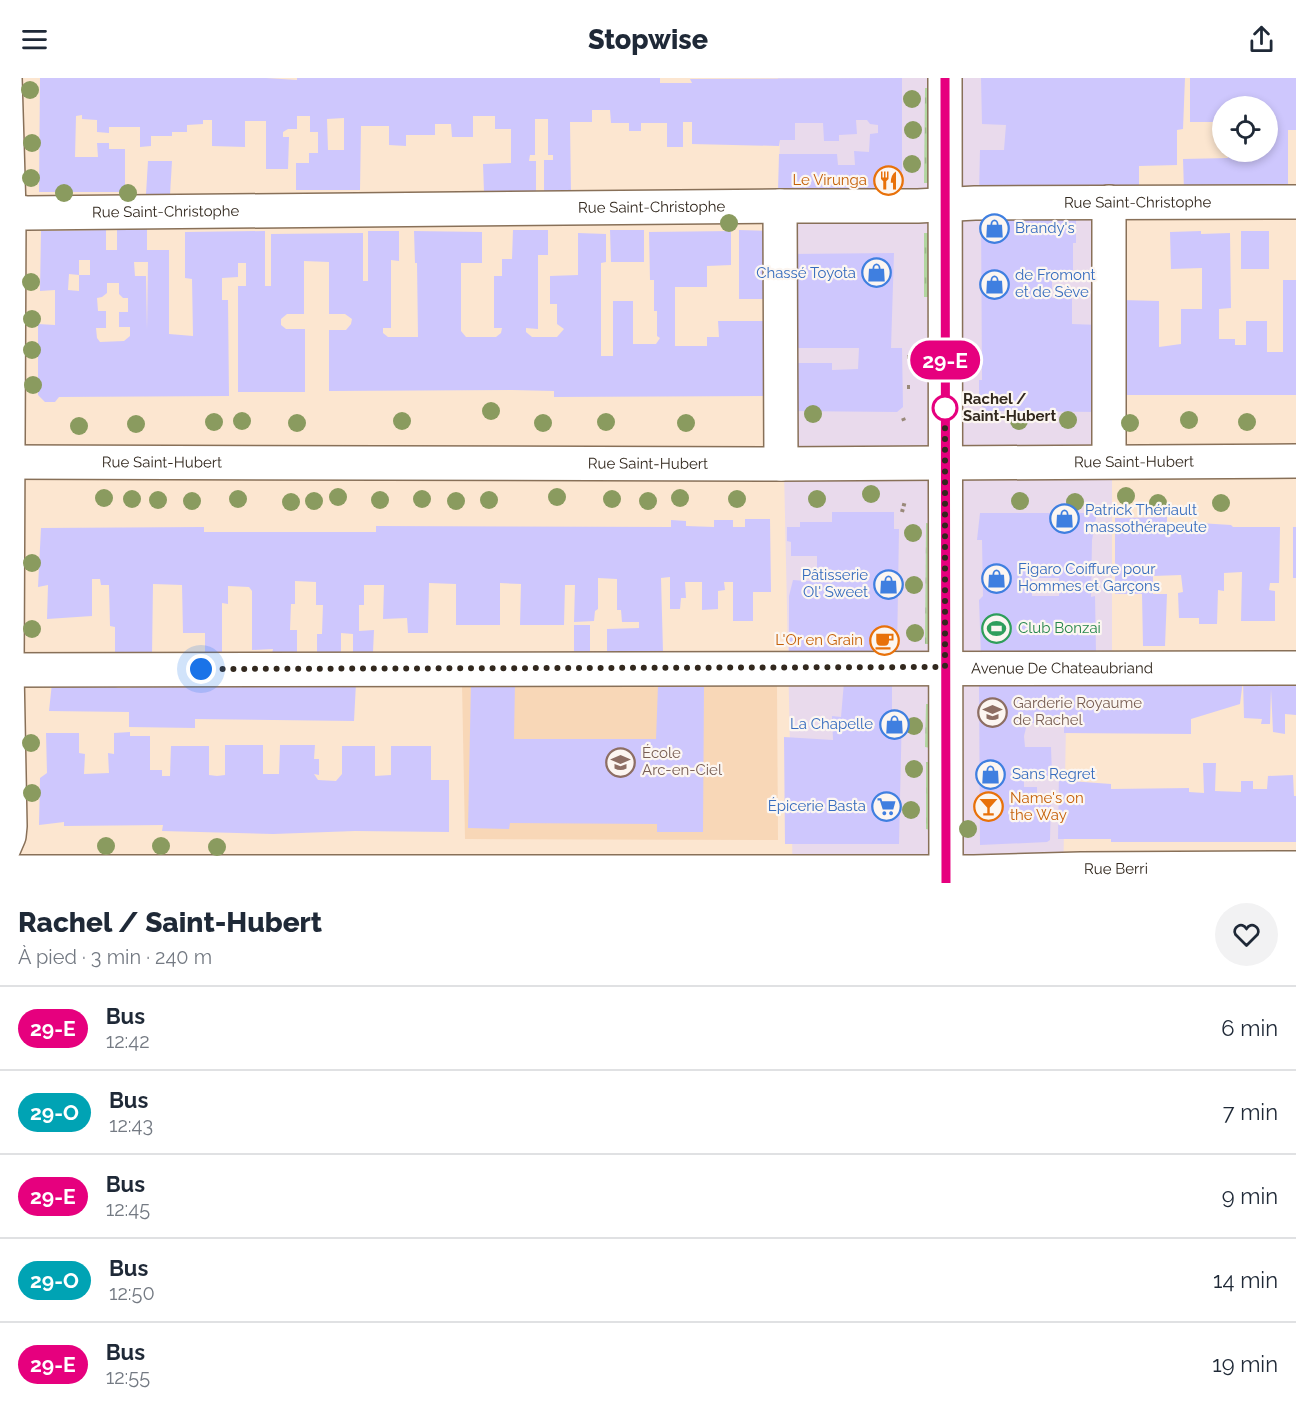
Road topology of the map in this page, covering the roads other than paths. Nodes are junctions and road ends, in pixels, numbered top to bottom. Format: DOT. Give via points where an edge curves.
graph roads {
  1 [pos="5,78"];
  2 [pos="945,78"];
  3 [pos="1109,202"];
  4 [pos="1296,202"];
  5 [pos="945,204"];
  6 [pos="780,206"];
  7 [pos="4,210"];
  8 [pos="1109,461"];
  9 [pos="1296,461"];
  10 [pos="3,462"];
  11 [pos="945,462"];
  12 [pos="781,464"];
  13 [pos="945,667"];
  14 [pos="1296,668"];
  15 [pos="3,669"];
  16 [pos="0,857"];
  17 [pos="1296,868"];
  18 [pos="0,872"];
  19 [pos="946,877"];
  1 -- 7 [label="street"];
  2 -- 5 [label="street"];
  3 -- 4 [label="street, Rue Saint-Christophe"];
  3 -- 5 [label="street, Rue Saint-Christophe"];
  3 -- 8 [label="street"];
  5 -- 6 [label="street, Rue Saint-Christophe"];
  5 -- 11 [label="street"];
  6 -- 7 [label="street, Rue Saint-Christophe" via="27,213"];
  6 -- 12 [label="street"];
  7 -- 10 [label="street"];
  8 -- 9 [label="street, Rue Saint-Hubert"];
  8 -- 11 [label="street, Rue Saint-Hubert"];
  10 -- 12 [label="street, Rue Saint-Hubert"];
  10 -- 15 [label="street"];
  11 -- 12 [label="street, Rue Saint-Hubert"];
  11 -- 13 [label="street"];
  13 -- 14 [label="street, Avenue De Chateaubriand"];
  13 -- 15 [label="street, Avenue De Chateaubriand"];
  13 -- 19 [label="street"];
  15 -- 16 [label="street" via="10,826"];
  17 -- 19 [label="street, Rue Berri" via="1081,869"];
  18 -- 19 [label="street, Rue Berri"];
}
